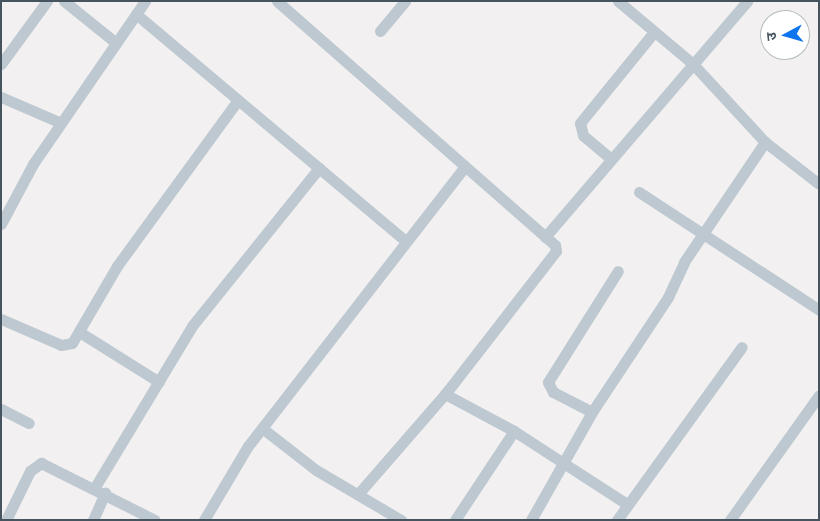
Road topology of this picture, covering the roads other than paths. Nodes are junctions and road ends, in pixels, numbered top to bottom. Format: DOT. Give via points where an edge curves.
graph roads {
  1 [pos="47,1"];
  2 [pos="64,1"];
  3 [pos="145,1"];
  4 [pos="405,1"];
  5 [pos="618,1"];
  6 [pos="747,1"];
  7 [pos="281,3"];
  8 [pos="136,14"];
  9 [pos="380,31"];
  10 [pos="654,32"];
  11 [pos="1,43"];
  12 [pos="116,43"];
  13 [pos="12,50"];
  14 [pos="692,63"];
  15 [pos="1,64"];
  16 [pos="1,96"];
  17 [pos="238,100"];
  18 [pos="61,123"];
  19 [pos="765,142"];
  20 [pos="610,158"];
  21 [pos="465,166"];
  22 [pos="319,168"];
  23 [pos="819,184"];
  24 [pos="639,192"];
  25 [pos="1,224"];
  26 [pos="703,233"];
  27 [pos="545,237"];
  28 [pos="406,241"];
  29 [pos="618,271"];
  30 [pos="819,310"];
  31 [pos="1,319"];
  32 [pos="81,333"];
  33 [pos="742,347"];
  34 [pos="158,382"];
  35 [pos="445,394"];
  36 [pos="819,395"];
  37 [pos="1,409"];
  38 [pos="592,412"];
  39 [pos="29,423"];
  40 [pos="262,428"];
  41 [pos="514,431"];
  42 [pos="565,464"];
  43 [pos="100,490"];
  44 [pos="359,493"];
  45 [pos="626,504"];
  46 [pos="6,520"];
  47 [pos="93,520"];
  48 [pos="155,520"];
  49 [pos="204,520"];
  50 [pos="401,520"];
  51 [pos="455,520"];
  52 [pos="531,520"];
  53 [pos="617,520"];
  54 [pos="730,520"];
  1 -- 13 [label="street"];
  2 -- 12 [label="street"];
  3 -- 8 [label="street"];
  4 -- 9 [label="street"];
  5 -- 10 [label="street"];
  6 -- 14 [label="street"];
  7 -- 21 [label="street"];
  8 -- 12 [label="street"];
  8 -- 17 [label="street"];
  10 -- 14 [label="street"];
  10 -- 20 [label="street" via="580,123 584,135"];
  11 -- 13 [label="street"];
  12 -- 18 [label="street"];
  13 -- 15 [label="street"];
  14 -- 19 [label="street"];
  14 -- 20 [label="street"];
  16 -- 18 [label="street"];
  17 -- 22 [label="street"];
  17 -- 32 [label="street" via="116,266"];
  18 -- 25 [label="street" via="33,164"];
  19 -- 23 [label="street"];
  19 -- 26 [label="street"];
  20 -- 27 [label="street"];
  21 -- 27 [label="street"];
  21 -- 28 [label="street"];
  22 -- 28 [label="street"];
  22 -- 34 [label="street" via="192,326"];
  24 -- 26 [label="street"];
  26 -- 30 [label="street"];
  26 -- 38 [label="street" via="668,297"];
  27 -- 35 [label="street" via="555,245 554,257"];
  28 -- 40 [label="street"];
  29 -- 38 [label="street" via="548,382 553,392"];
  31 -- 32 [label="street" via="61,345 72,343"];
  32 -- 34 [label="street"];
  33 -- 45 [label="street"];
  34 -- 43 [label="street"];
  35 -- 41 [label="street"];
  35 -- 44 [label="street"];
  36 -- 54 [label="street"];
  37 -- 39 [label="street"];
  38 -- 42 [label="street"];
  40 -- 44 [label="street" via="316,470"];
  40 -- 49 [label="street"];
  41 -- 42 [label="street"];
  41 -- 51 [label="street"];
  42 -- 45 [label="street"];
  42 -- 52 [label="street"];
  43 -- 46 [label="street" via="48,464 35,465"];
  43 -- 47 [label="street"];
  43 -- 48 [label="street"];
  44 -- 50 [label="street"];
  45 -- 53 [label="street"];
}
